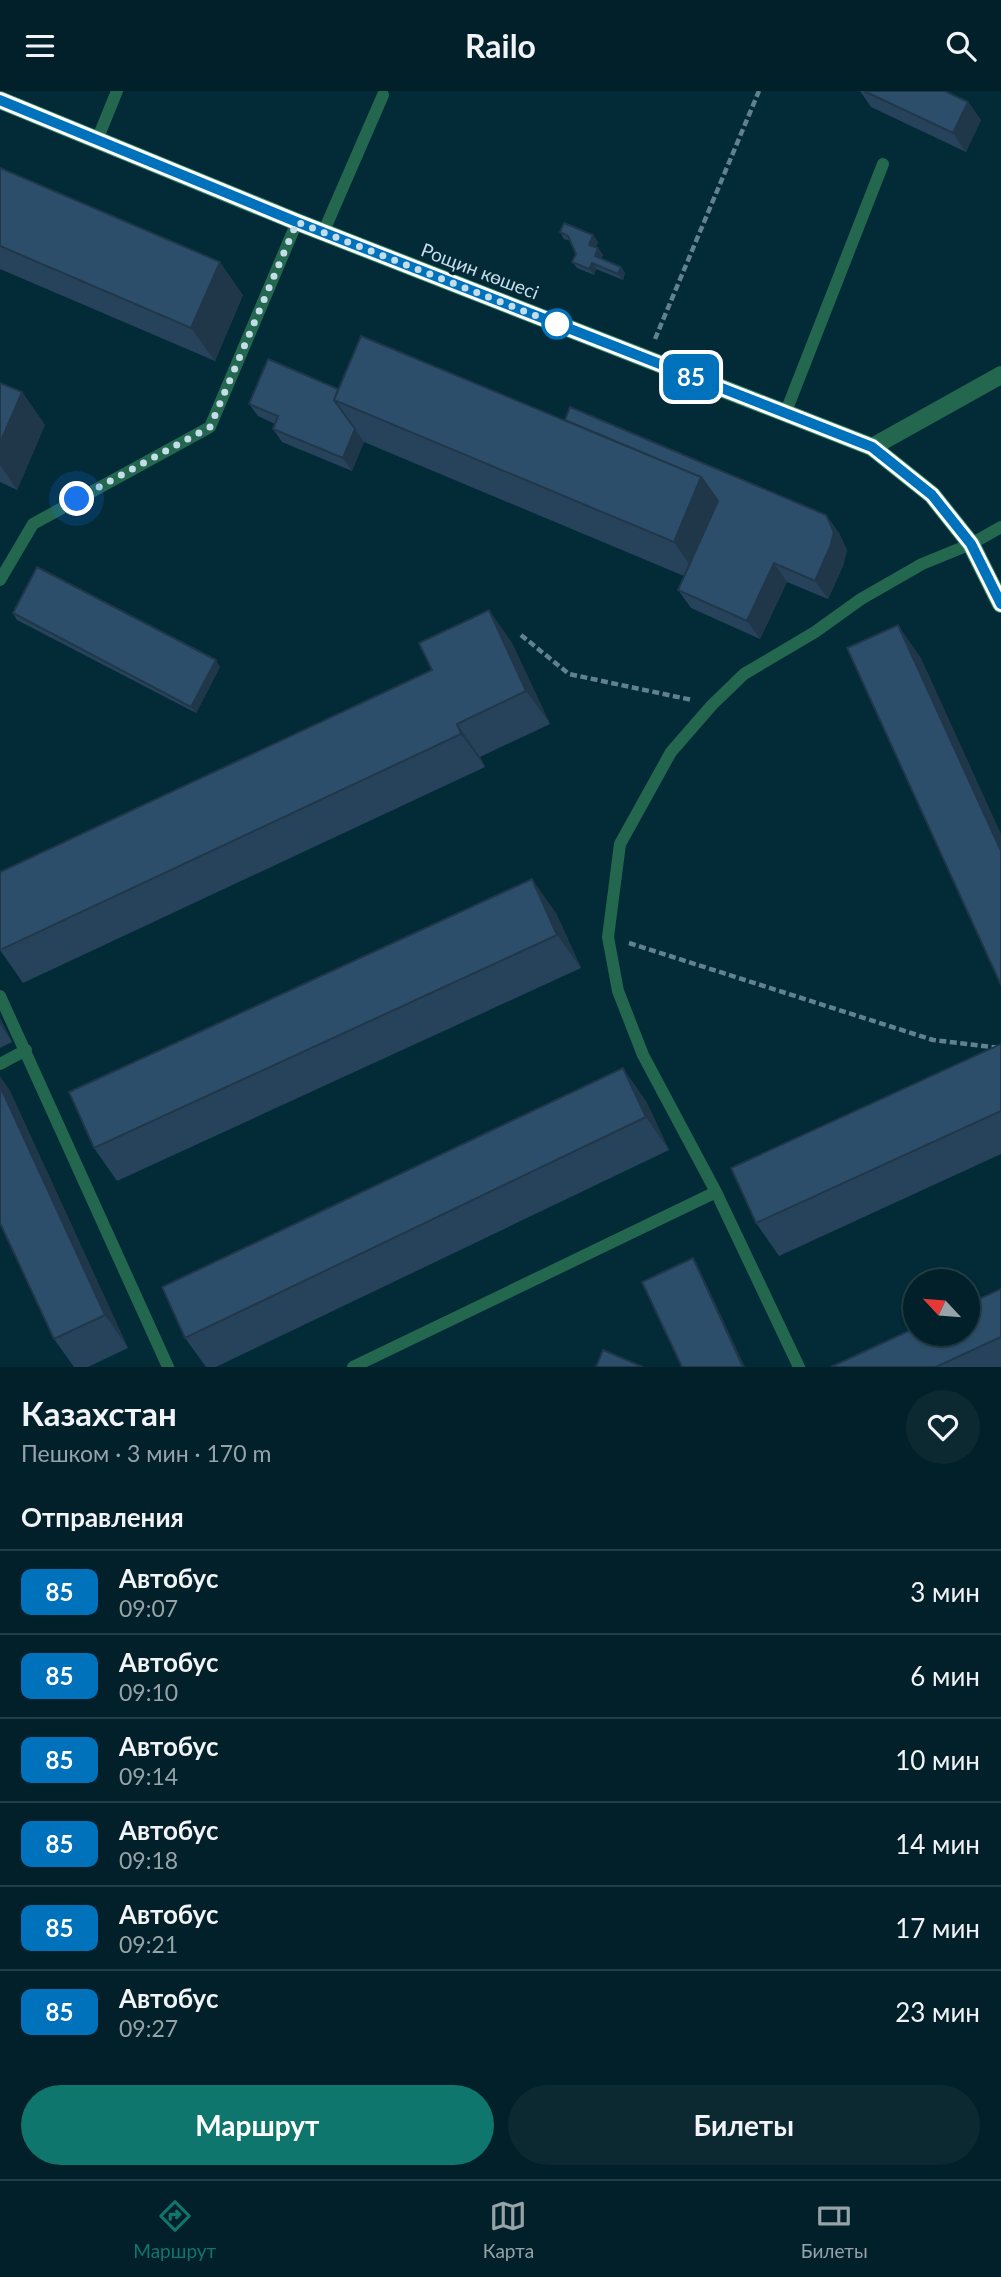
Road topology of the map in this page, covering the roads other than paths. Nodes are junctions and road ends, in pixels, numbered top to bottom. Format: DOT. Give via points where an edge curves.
graph roads {
  1 [pos="117,91"];
  2 [pos="383,95"];
  3 [pos="0,100"];
  4 [pos="97,140"];
  5 [pos="883,164"];
  6 [pos="297,222"];
  7 [pos="323,233"];
  8 [pos="1001,376"];
  9 [pos="785,414"];
  10 [pos="872,447"];
  11 [pos="1001,527"];
  12 [pos="971,544"];
  13 [pos="0,580"];
  14 [pos="1001,604"];
  15 [pos="0,996"];
  16 [pos="26,1050"];
  17 [pos="0,1064"];
  18 [pos="716,1192"];
  19 [pos="168,1367"];
  20 [pos="353,1367"];
  21 [pos="799,1367"];
  1 -- 4 [label="lane"];
  2 -- 7 [label="lane"];
  3 -- 4 [label="street, Рощин көшесі"];
  4 -- 6 [label="street, Рощин көшесі"];
  5 -- 9 [label="lane"];
  6 -- 7 [label="street, Рощин көшесі"];
  6 -- 13 [label="lane" via="210,427 33,524"];
  7 -- 9 [label="street, Рощин көшесі"];
  8 -- 10 [label="street"];
  9 -- 10 [label="street, Рощин көшесі"];
  10 -- 12 [label="street, Рощин көшесі" via="932,495"];
  11 -- 12 [label="lane"];
  12 -- 14 [label="street, Рощин көшесі"];
  12 -- 18 [label="lane" via="922,564 744,674 671,753 620,844 608,937 618,991 643,1055"];
  15 -- 16 [label="lane"];
  16 -- 17 [label="lane"];
  16 -- 19 [label="lane"];
  18 -- 20 [label="lane"];
  18 -- 21 [label="lane"];
}
